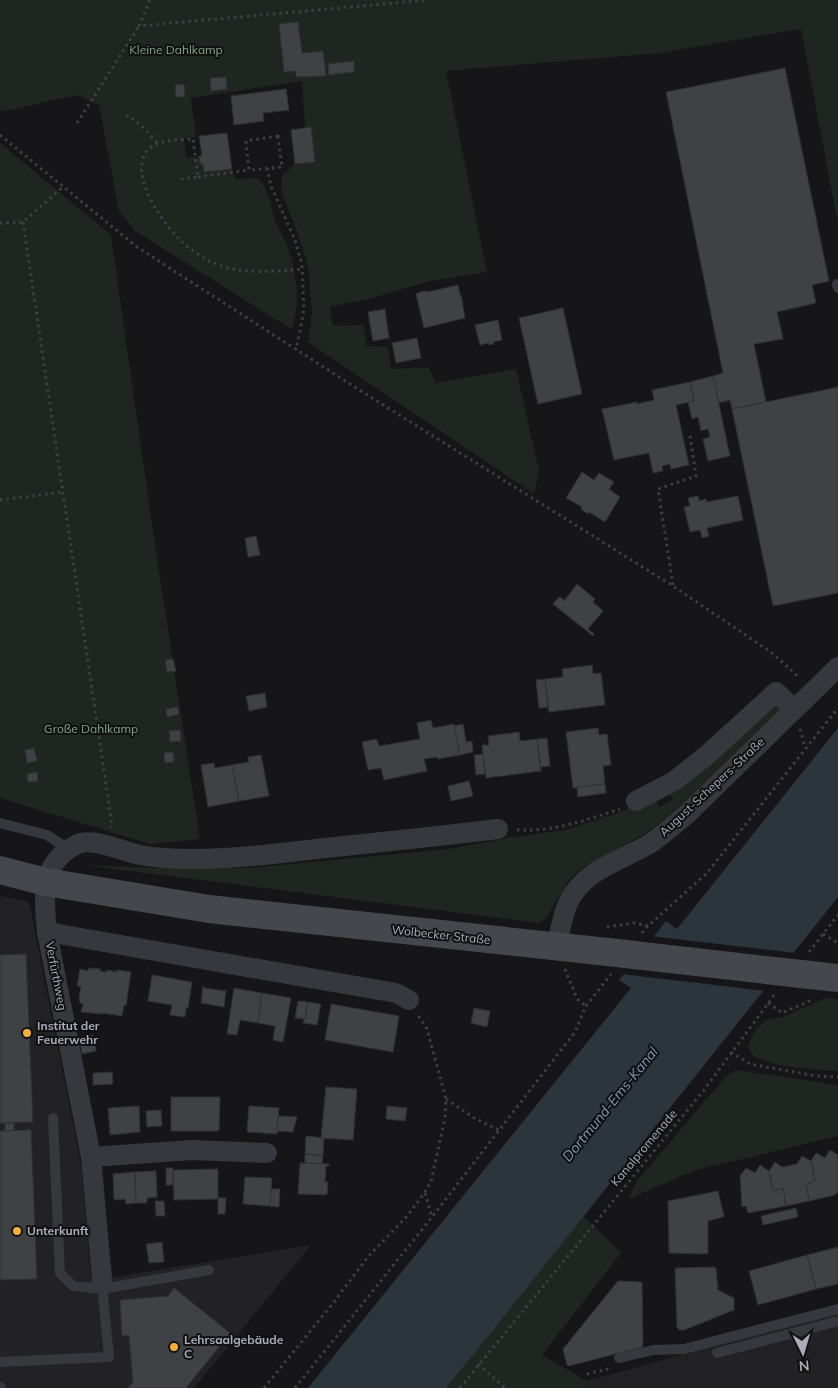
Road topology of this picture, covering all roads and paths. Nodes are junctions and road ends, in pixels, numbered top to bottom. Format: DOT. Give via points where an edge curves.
graph roads {
  1 [pos="150,0"];
  2 [pos="428,0"];
  3 [pos="139,26"];
  4 [pos="126,115"];
  5 [pos="78,123"];
  6 [pos="0,135"];
  7 [pos="158,144"];
  8 [pos="267,168"];
  9 [pos="249,170"];
  10 [pos="198,177"];
  11 [pos="181,179"];
  12 [pos="63,187"];
  13 [pos="23,222"];
  14 [pos="0,223"];
  15 [pos="302,269"];
  16 [pos="296,350"];
  17 [pos="690,434"];
  18 [pos="63,492"];
  19 [pos="0,500"];
  20 [pos="673,586"];
  21 [pos="838,667"];
  22 [pos="813,691"];
  23 [pos="838,708"];
  24 [pos="794,709"];
  25 [pos="805,748"];
  26 [pos="636,801"];
  27 [pos="0,823"];
  28 [pos="498,829"];
  29 [pos="106,846"];
  30 [pos="68,849"];
  31 [pos="0,870"];
  32 [pos="46,882"];
  33 [pos="838,915"];
  34 [pos="648,926"];
  35 [pos="47,932"];
  36 [pos="822,934"];
  37 [pos="607,940"];
  38 [pos="838,943"];
  39 [pos="560,959"];
  40 [pos="795,973"];
  41 [pos="838,978"];
  42 [pos="409,1000"];
  43 [pos="811,1000"];
  44 [pos="768,1003"];
  45 [pos="586,1006"];
  46 [pos="731,1052"];
  47 [pos="838,1077"];
  48 [pos="446,1099"];
  49 [pos="53,1118"];
  50 [pos="499,1130"];
  51 [pos="485,1146"];
  52 [pos="267,1153"];
  53 [pos="92,1157"];
  54 [pos="425,1192"];
  55 [pos="432,1217"];
  56 [pos="209,1270"];
  57 [pos="102,1284"];
  58 [pos="838,1310"];
  59 [pos="838,1321"];
  60 [pos="717,1353"];
  61 [pos="619,1358"];
  62 [pos="0,1362"];
  63 [pos="478,1364"];
  64 [pos="264,1388"];
  65 [pos="295,1388"];
  66 [pos="460,1388"];
  67 [pos="505,1388"];
  1 -- 3 [label="path"];
  2 -- 3 [label="path"];
  3 -- 5 [label="path"];
  4 -- 7 [label="path"];
  6 -- 12 [label="path"];
  7 -- 10 [label="path" via="193,139"];
  7 -- 15 [label="path" via="147,151 141,165 143,180 158,213 178,238 202,256 229,268 252,271"];
  8 -- 9 [label="path"];
  8 -- 9 [label="path" via="282,166 278,136 246,141"];
  8 -- 15 [label="path" via="271,186 295,240"];
  9 -- 10 [label="path"];
  10 -- 11 [label="path"];
  12 -- 13 [label="path"];
  12 -- 16 [label="path" via="138,246"];
  13 -- 14 [label="path"];
  13 -- 18 [label="path"];
  15 -- 16 [label="path" via="304,310"];
  16 -- 20 [label="path"];
  17 -- 20 [label="path" via="696,476 658,490"];
  18 -- 19 [label="path"];
  18 -- 29 [label="path" via="112,825"];
  20 -- 22 [label="path" via="772,653"];
  21 -- 22 [label="street, August-Schepers-Straße"];
  22 -- 24 [label="street, August-Schepers-Straße"];
  23 -- 25 [label="path"];
  24 -- 26 [label="street" via="776,692 674,781"];
  24 -- 39 [label="street, August-Schepers-Straße" via="665,832 585,879 567,904"];
  26 -- 28 [label="path" via="624,808 565,826 536,831"];
  27 -- 30 [label="lane" via="47,835"];
  28 -- 29 [label="street" via="272,854 193,859 142,855"];
  29 -- 30 [label="street" via="80,842"];
  30 -- 32 [label="street" via="51,867"];
  31 -- 32 [label="main road, Wolbecker Straße"];
  32 -- 35 [label="street, Verfürthweg"];
  32 -- 39 [label="main road, Wolbecker Straße" via="209,909"];
  33 -- 36 [label="path, Kanalpromenade"];
  34 -- 37 [label="path" via="635,923"];
  35 -- 42 [label="street" via="396,993"];
  35 -- 53 [label="street, Verfürthweg"];
  36 -- 38 [label="path"];
  36 -- 40 [label="path, Kanalpromenade"];
  37 -- 39 [label="main road, Wolbecker Straße"];
  37 -- 40 [label="main road, Wolbecker Straße, bridge"];
  39 -- 45 [label="path" via="577,999"];
  40 -- 41 [label="main road, Wolbecker Straße"];
  40 -- 44 [label="path, Kanalpromenade"];
  42 -- 48 [label="path" via="427,1029"];
  43 -- 44 [label="path" via="782,1013"];
  44 -- 46 [label="path, Kanalpromenade"];
  46 -- 47 [label="path" via="750,1064"];
  46 -- 63 [label="path, Kanalpromenade" via="704,1090"];
  48 -- 50 [label="path"];
  48 -- 54 [label="path" via="435,1165"];
  49 -- 57 [label="lane" via="60,1273 73,1286"];
  51 -- 55 [label="path"];
  52 -- 53 [label="street" via="192,1150"];
  53 -- 57 [label="street, Verfürthweg"];
  54 -- 55 [label="path"];
  54 -- 64 [label="path" via="408,1216 366,1258"];
  55 -- 65 [label="path"];
  56 -- 57 [label="lane"];
  57 -- 62 [label="lane" via="109,1357"];
  58 -- 61 [label="lane" via="684,1349 653,1350"];
  59 -- 60 [label="lane"];
  63 -- 66 [label="path, Kanalpromenade"];
  63 -- 67 [label="path"];
}
